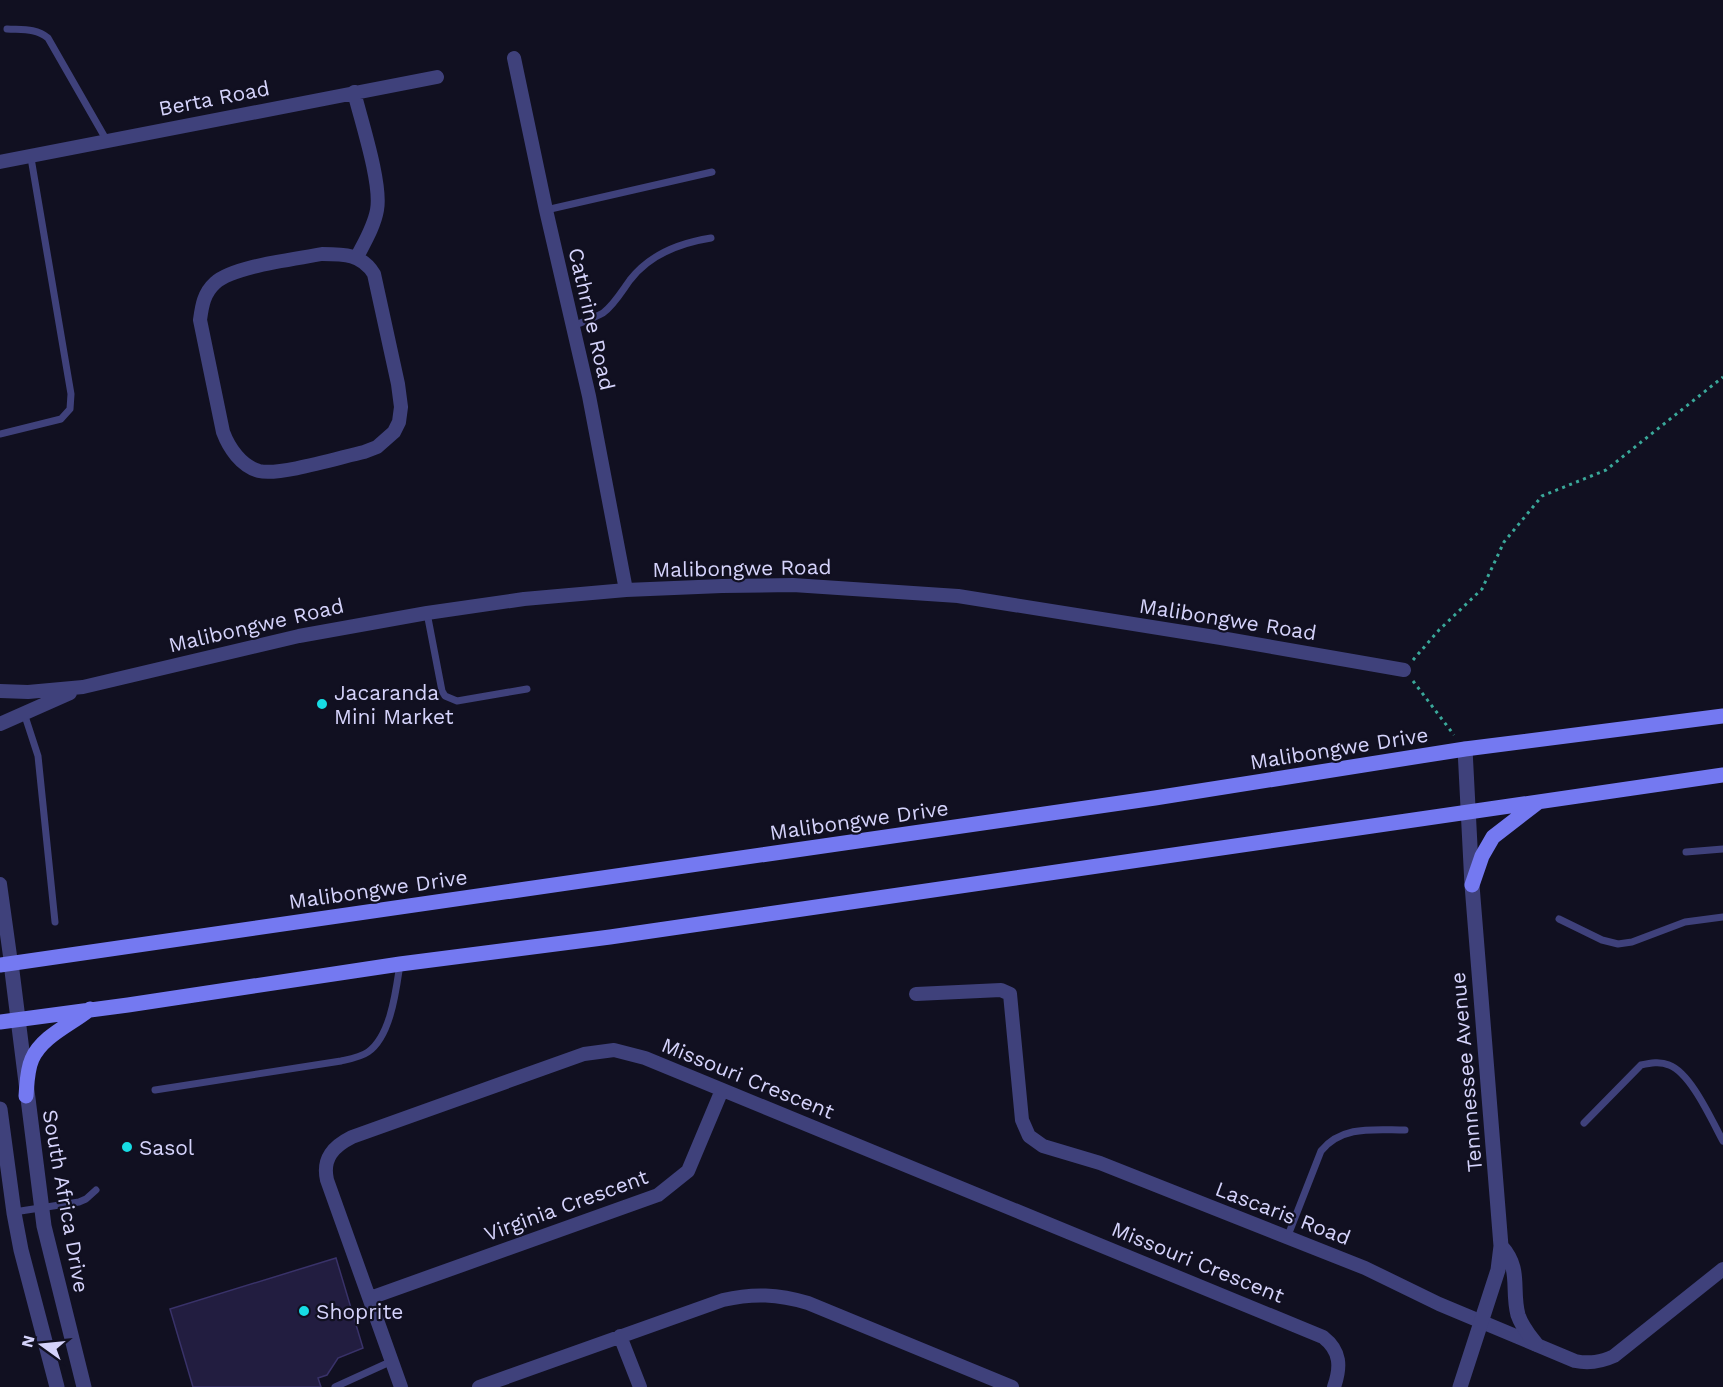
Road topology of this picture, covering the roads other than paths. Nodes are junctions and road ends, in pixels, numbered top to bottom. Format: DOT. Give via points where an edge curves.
graph roads {
  1 [pos="7,29"];
  2 [pos="514,58"];
  3 [pos="437,77"];
  4 [pos="354,92"];
  5 [pos="107,141"];
  6 [pos="31,158"];
  7 [pos="0,162"];
  8 [pos="711,172"];
  9 [pos="546,210"];
  10 [pos="711,238"];
  11 [pos="357,257"];
  12 [pos="573,326"];
  13 [pos="0,434"];
  14 [pos="626,590"];
  15 [pos="427,613"];
  16 [pos="1404,670"];
  17 [pos="83,687"];
  18 [pos="527,689"];
  19 [pos="0,691"];
  20 [pos="24,713"];
  21 [pos="1723,716"];
  22 [pos="0,724"];
  23 [pos="1465,748"];
  24 [pos="1723,776"];
  25 [pos="1539,801"];
  26 [pos="1467,813"];
  27 [pos="1723,849"];
  28 [pos="1686,852"];
  29 [pos="0,884"];
  30 [pos="1472,885"];
  31 [pos="1723,917"];
  32 [pos="1559,919"];
  33 [pos="55,922"];
  34 [pos="5,964"];
  35 [pos="399,964"];
  36 [pos="916,994"];
  37 [pos="90,1009"];
  38 [pos="18,1020"];
  39 [pos="0,1022"];
  40 [pos="155,1090"];
  41 [pos="722,1090"];
  42 [pos="26,1096"];
  43 [pos="0,1109"];
  44 [pos="1584,1123"];
  45 [pos="1405,1130"];
  46 [pos="1723,1141"];
  47 [pos="96,1190"];
  48 [pos="41,1207"];
  49 [pos="14,1212"];
  50 [pos="1287,1238"];
  51 [pos="1501,1246"];
  52 [pos="1723,1269"];
  53 [pos="370,1298"];
  54 [pos="1482,1322"];
  55 [pos="620,1336"];
  56 [pos="1536,1344"];
  57 [pos="392,1361"];
  58 [pos="57,1387"];
  59 [pos="84,1387"];
  60 [pos="334,1387"];
  61 [pos="401,1387"];
  62 [pos="479,1387"];
  63 [pos="640,1387"];
  64 [pos="1012,1387"];
  65 [pos="1334,1387"];
  66 [pos="1460,1387"];
  1 -- 5 [label="lane" via="34,30 48,38"];
  2 -- 9 [label="street, Cathrine Road"];
  3 -- 4 [label="street, Berta Road"];
  4 -- 5 [label="street, Berta Road"];
  4 -- 11 [label="street" via="378,203"];
  5 -- 6 [label="street, Berta Road"];
  6 -- 7 [label="street, Berta Road"];
  6 -- 13 [label="lane" via="71,394 70,409 61,419"];
  8 -- 9 [label="lane"];
  9 -- 12 [label="street, Cathrine Road"];
  10 -- 12 [label="lane" via="666,250 632,277 603,312"];
  11 -- 11 [label="street" via="374,274 398,384 401,406 394,432 377,447 364,452 281,471 259,471 232,451 223,432 200,320 205,296 226,275 249,269 322,254"];
  12 -- 14 [label="street, Cathrine Road"];
  14 -- 15 [label="street, Malibongwe Road"];
  14 -- 16 [label="street, Malibongwe Road" via="793,585 958,596"];
  15 -- 17 [label="street, Malibongwe Road" via="299,636"];
  15 -- 18 [label="lane" via="446,696 457,701"];
  17 -- 19 [label="street, Malibongwe Road"];
  17 -- 20 [label="street, Malibongwe Road"];
  20 -- 22 [label="street, Malibongwe Road"];
  20 -- 33 [label="lane" via="38,756"];
  21 -- 23 [label="main road, Malibongwe Drive"];
  23 -- 26 [label="street, Tennnessee Avenue"];
  23 -- 34 [label="main road, Malibongwe Drive" via="1155,798"];
  24 -- 25 [label="main road"];
  25 -- 26 [label="main road"];
  25 -- 30 [label="main road" via="1493,837"];
  26 -- 30 [label="street, Tennnessee Avenue"];
  26 -- 35 [label="main road"];
  27 -- 28 [label="lane"];
  29 -- 34 [label="street"];
  30 -- 51 [label="street, Tennnessee Avenue"];
  31 -- 32 [label="lane" via="1685,922 1618,944"];
  34 -- 38 [label="street, South Africa Drive"];
  35 -- 37 [label="main road"];
  35 -- 40 [label="lane" via="386,1026 367,1053 341,1061"];
  36 -- 50 [label="street, Lascaris Road" via="1001,990 1010,994 1022,1120 1036,1143 1100,1163"];
  37 -- 38 [label="main road"];
  37 -- 42 [label="main road" via="36,1051"];
  38 -- 39 [label="main road"];
  38 -- 42 [label="street, South Africa Drive"];
  41 -- 53 [label="street, Virginia Crescent" via="688,1171 658,1195"];
  41 -- 53 [label="street, Missouri Crescent" via="645,1058 621,1051 599,1051 339,1144 329,1155 326,1175"];
  41 -- 65 [label="street, Missouri Crescent" via="1323,1337 1338,1354"];
  42 -- 48 [label="street, South Africa Drive"];
  43 -- 49 [label="street"];
  44 -- 46 [label="lane" via="1641,1065 1653,1062 1670,1065 1686,1077"];
  45 -- 50 [label="lane" via="1355,1130 1326,1145"];
  47 -- 48 [label="lane" via="79,1202"];
  48 -- 49 [label="lane"];
  48 -- 59 [label="street, South Africa Drive"];
  49 -- 58 [label="street"];
  50 -- 54 [label="street, Lascaris Road" via="1380,1274"];
  51 -- 54 [label="street, Tennnessee Avenue"];
  51 -- 56 [label="street" via="1515,1272 1521,1324"];
  52 -- 56 [label="street, Lascaris Road" via="1622,1352 1603,1361 1575,1361"];
  53 -- 57 [label="street, Missouri Crescent"];
  54 -- 56 [label="street, Lascaris Road"];
  54 -- 66 [label="street, Tennnessee Avenue"];
  55 -- 62 [label="street"];
  55 -- 63 [label="street"];
  55 -- 64 [label="street" via="723,1300 773,1294 835,1313"];
  57 -- 60 [label="lane"];
  57 -- 61 [label="street, Missouri Crescent"];
}
